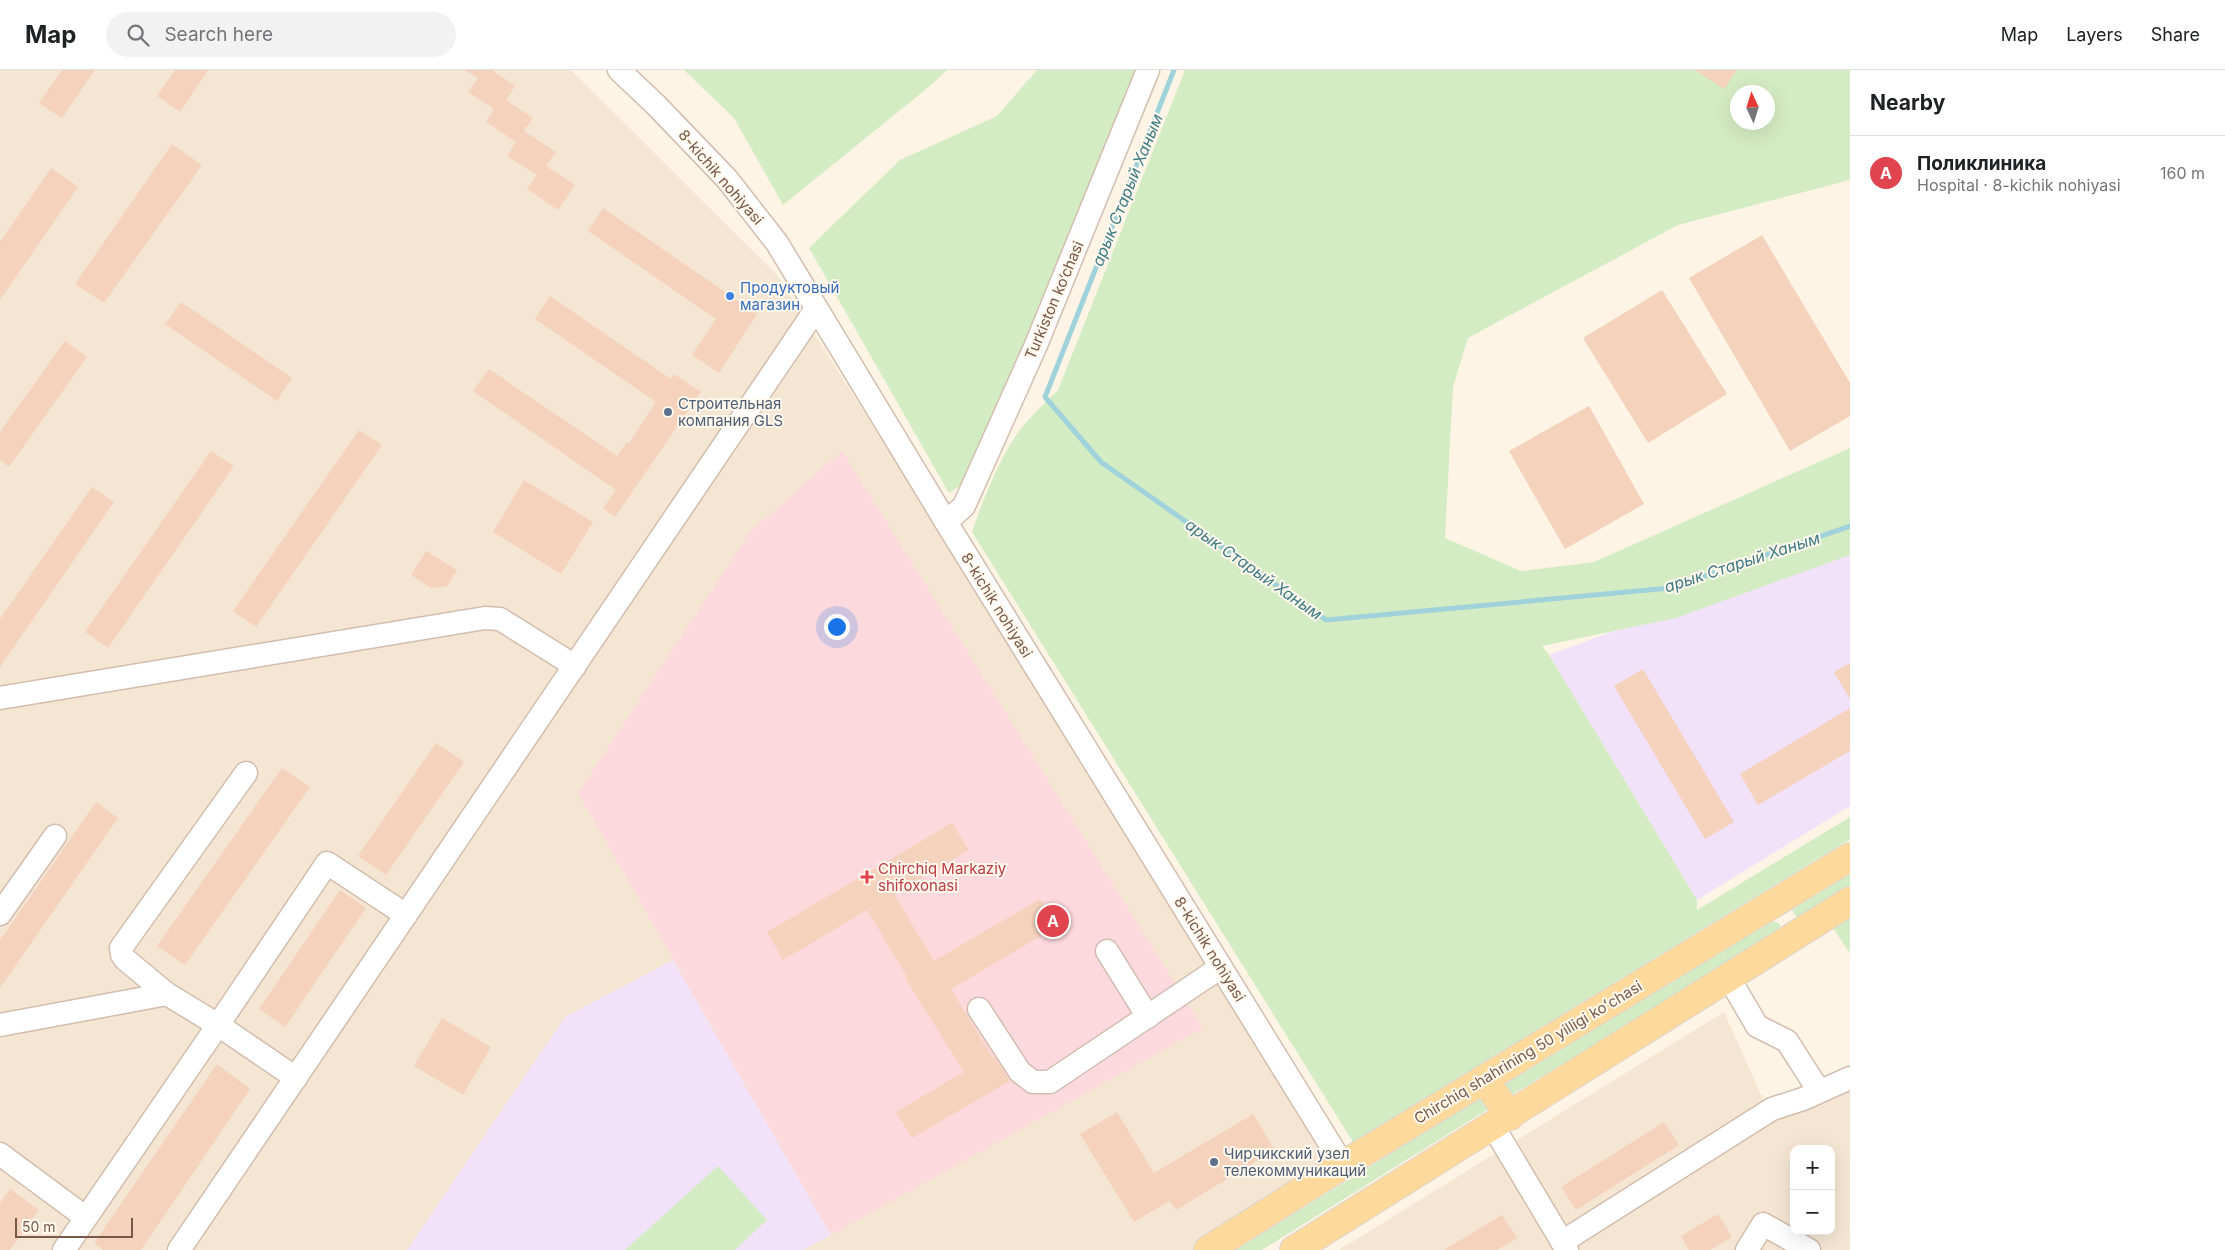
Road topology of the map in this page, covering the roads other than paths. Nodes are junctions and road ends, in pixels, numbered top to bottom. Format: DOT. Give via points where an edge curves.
graph roads {
  1 [pos="619,70"];
  2 [pos="1148,70"];
  3 [pos="816,308"];
  4 [pos="946,522"];
  5 [pos="575,666"];
  6 [pos="0,698"];
  7 [pos="246,773"];
  8 [pos="55,836"];
  9 [pos="1850,856"];
  10 [pos="1777,901"];
  11 [pos="1850,901"];
  12 [pos="0,914"];
  13 [pos="406,915"];
  14 [pos="1797,935"];
  15 [pos="1107,951"];
  16 [pos="1221,967"];
  17 [pos="1729,978"];
  18 [pos="167,994"];
  19 [pos="980,1009"];
  20 [pos="1148,1017"];
  21 [pos="0,1024"];
  22 [pos="218,1025"];
  23 [pos="296,1078"];
  24 [pos="1850,1078"];
  25 [pos="1484,1079"];
  26 [pos="1819,1091"];
  27 [pos="1501,1121"];
  28 [pos="0,1154"];
  29 [pos="1343,1165"];
  30 [pos="85,1217"];
  31 [pos="1565,1246"];
  32 [pos="72,1247"];
  33 [pos="179,1250"];
  34 [pos="1208,1250"];
  35 [pos="1294,1250"];
  36 [pos="1747,1250"];
  37 [pos="1809,1250"];
  1 -- 3 [label="street, 8-kichik nohiyasi" via="727,179 777,243"];
  2 -- 4 [label="street, Turkiston ko‘chasi" via="1040,336 964,506"];
  3 -- 4 [label="street, 8-kichik nohiyasi"];
  3 -- 5 [label="street"];
  4 -- 16 [label="street, 8-kichik nohiyasi"];
  5 -- 6 [label="street" via="500,619 485,618"];
  5 -- 13 [label="street"];
  7 -- 18 [label="street" via="121,948 126,960"];
  8 -- 12 [label="street"];
  9 -- 10 [label="main road, Chirchiq shahrining 50 yilligi koʻchasi"];
  10 -- 14 [label="main road"];
  10 -- 25 [label="main road, Chirchiq shahrining 50 yilligi koʻchasi"];
  11 -- 14 [label="main road"];
  13 -- 22 [label="street" via="327,863"];
  13 -- 23 [label="street"];
  14 -- 17 [label="main road"];
  15 -- 20 [label="street"];
  16 -- 20 [label="street"];
  16 -- 29 [label="street, 8-kichik nohiyasi"];
  17 -- 26 [label="street" via="1757,1026 1786,1042"];
  17 -- 27 [label="main road"];
  18 -- 21 [label="street"];
  18 -- 22 [label="street"];
  19 -- 20 [label="street" via="1020,1072 1033,1082 1050,1082"];
  22 -- 23 [label="street"];
  22 -- 30 [label="street"];
  23 -- 33 [label="street"];
  24 -- 26 [label="street"];
  25 -- 27 [label="main road"];
  25 -- 29 [label="main road, Chirchiq shahrining 50 yilligi koʻchasi"];
  26 -- 31 [label="street" via="1772,1109"];
  27 -- 31 [label="street"];
  27 -- 35 [label="main road"];
  28 -- 30 [label="street"];
  29 -- 34 [label="main road, Chirchiq shahrining 50 yilligi koʻchasi"];
  30 -- 32 [label="street"];
  36 -- 37 [label="street" via="1763,1224"];
}
